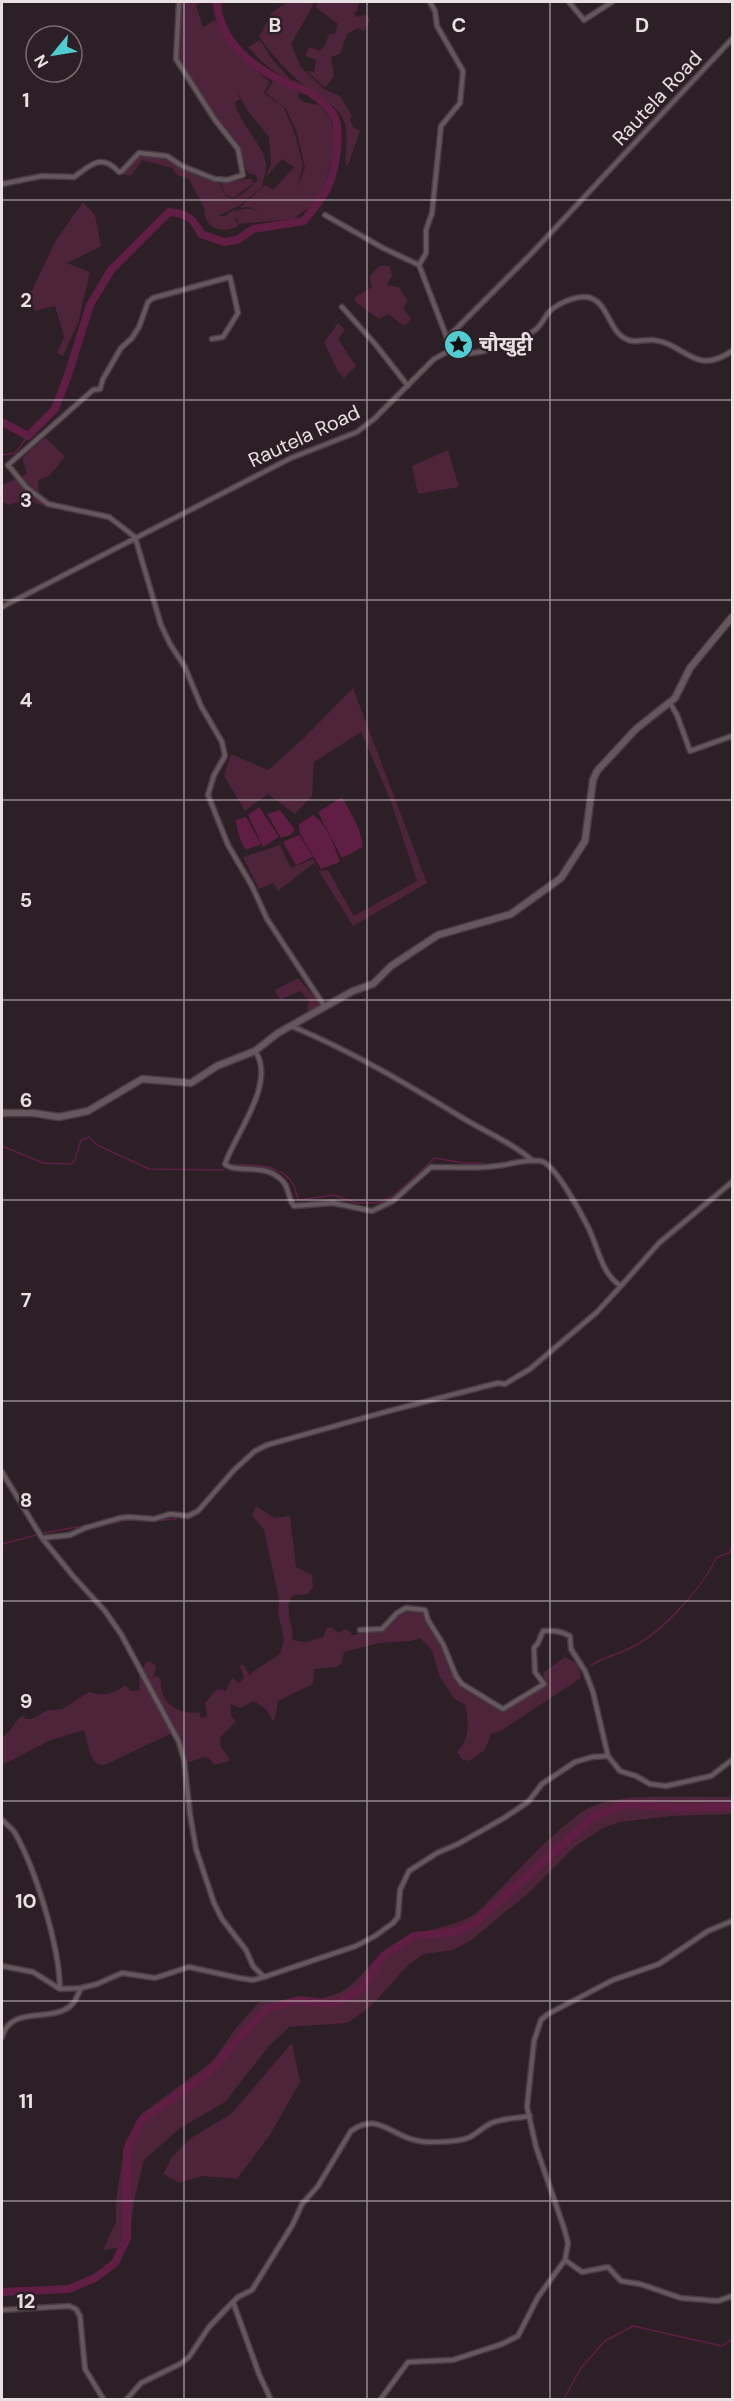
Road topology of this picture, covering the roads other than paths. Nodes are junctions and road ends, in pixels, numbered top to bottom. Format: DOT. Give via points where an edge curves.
graph roads {
  1 [pos="179,2"];
  2 [pos="430,2"];
  3 [pos="569,2"];
  4 [pos="612,2"];
  5 [pos="732,39"];
  6 [pos="2,184"];
  7 [pos="325,215"];
  8 [pos="418,264"];
  9 [pos="342,307"];
  10 [pos="447,338"];
  11 [pos="212,339"];
  12 [pos="448,351"];
  13 [pos="732,351"];
  14 [pos="408,386"];
  15 [pos="135,537"];
  16 [pos="2,608"];
  17 [pos="732,617"];
  18 [pos="669,702"];
  19 [pos="732,736"];
  20 [pos="325,1008"];
  21 [pos="291,1026"];
  22 [pos="255,1051"];
  23 [pos="2,1113"];
  24 [pos="534,1161"];
  25 [pos="732,1182"];
  26 [pos="621,1286"];
  27 [pos="2,1472"];
  28 [pos="42,1538"];
  29 [pos="360,1630"];
  30 [pos="608,1756"];
  31 [pos="732,1760"];
  32 [pos="2,1820"];
  33 [pos="732,1921"];
  34 [pos="2,1966"];
  35 [pos="264,1977"];
  36 [pos="81,1988"];
  37 [pos="60,1989"];
  38 [pos="2,2037"];
  39 [pos="530,2116"];
  40 [pos="565,2260"];
  41 [pos="732,2296"];
  42 [pos="233,2302"];
  43 [pos="2,2310"];
  44 [pos="104,2400"];
  45 [pos="126,2400"];
  46 [pos="271,2400"];
  47 [pos="380,2400"];
  1 -- 6 [label="street" via="176,59 238,148 243,175 215,179 167,156 139,153 119,172 103,162 89,165 74,177 42,176"];
  2 -- 8 [label="street" via="437,26 463,71 463,81 460,103 441,126 426,253"];
  3 -- 4 [label="street" via="584,20"];
  5 -- 10 [label="street, Rautela Road"];
  7 -- 8 [label="street"];
  8 -- 10 [label="street"];
  9 -- 14 [label="street"];
  10 -- 12 [label="street"];
  11 -- 15 [label="street" via="224,337 238,313 230,277 153,298 100,389 93,390 8,465 26,487 48,504 109,517"];
  12 -- 13 [label="street" via="469,354 495,349 536,330 558,306 584,297 599,303 625,339 653,340 702,361 713,361"];
  12 -- 14 [label="street, Rautela Road" via="434,359"];
  14 -- 15 [label="street, Rautela Road" via="357,432 291,458"];
  15 -- 16 [label="street, Rautela Road"];
  15 -- 20 [label="street" via="161,625 222,742 225,756 208,795 230,852 252,886 267,920"];
  17 -- 18 [label="street" via="704,649"];
  18 -- 19 [label="street" via="690,752"];
  18 -- 20 [label="street" via="636,729 597,771 585,841 561,878 511,914 438,935 391,966 373,984"];
  20 -- 21 [label="street"];
  21 -- 22 [label="street"];
  21 -- 24 [label="street" via="365,1062"];
  22 -- 23 [label="street" via="217,1066 191,1083 142,1079 88,1111 59,1117"];
  22 -- 24 [label="street" via="262,1064 258,1087 243,1130 225,1164 230,1168 266,1170 278,1176 288,1188 294,1206 333,1203 372,1211 393,1201 432,1167"];
  24 -- 26 [label="street" via="548,1164 556,1175 588,1227 606,1271"];
  25 -- 26 [label="street" via="659,1243"];
  26 -- 28 [label="street" via="569,1337 505,1384 267,1445 255,1451 198,1510 188,1515 130,1517 70,1535"];
  27 -- 28 [label="street"];
  28 -- 35 [label="street" via="121,1634 179,1742 196,1849 214,1903"];
  29 -- 30 [label="street" via="382,1629 406,1608 425,1610 462,1684 503,1709 544,1684 535,1672 534,1648 543,1631 555,1630 570,1636 571,1649 593,1692"];
  30 -- 31 [label="street" via="620,1771 650,1784 666,1786 711,1776"];
  30 -- 35 [label="street" via="575,1762 542,1784 528,1802 504,1818 409,1871 400,1890 398,1917 375,1936 356,1947"];
  32 -- 37 [label="street" via="14,1831 41,1900 55,1947"];
  33 -- 39 [label="street" via="708,1931 659,1964 613,1980 541,2020 532,2057 527,2106"];
  34 -- 37 [label="street" via="33,1972"];
  35 -- 36 [label="street" via="253,1980 189,1967 155,1978 122,1972"];
  36 -- 37 [label="street"];
  36 -- 38 [label="street" via="74,2003 63,2011 11,2021"];
  39 -- 40 [label="street" via="568,2243"];
  39 -- 42 [label="street" via="486,2125 470,2137 421,2142 381,2125 358,2126 302,2204 252,2290"];
  40 -- 41 [label="street" via="582,2272 608,2267 621,2281 681,2298 718,2301"];
  40 -- 47 [label="street" via="538,2297 518,2336 453,2360 408,2362"];
  42 -- 45 [label="street" via="209,2327 189,2357 144,2381"];
  42 -- 46 [label="street"];
  43 -- 44 [label="street" via="69,2306 76,2309 85,2369"];
}
